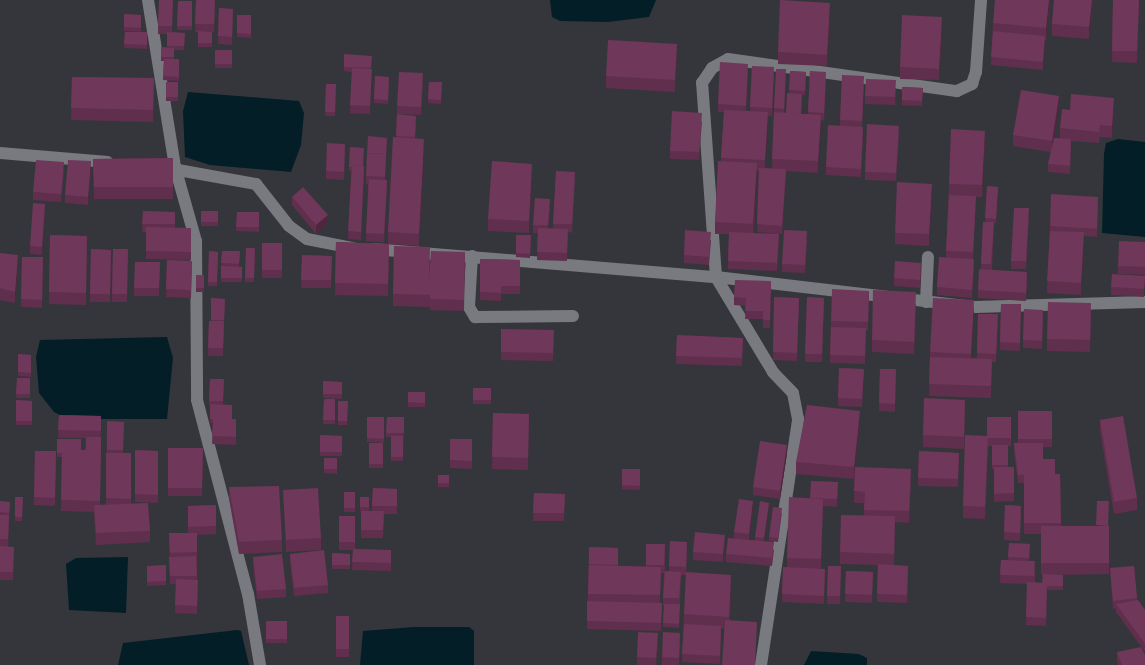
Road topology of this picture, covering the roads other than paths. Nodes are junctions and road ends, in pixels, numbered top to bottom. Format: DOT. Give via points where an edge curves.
graph roads {
  1 [pos="148,0"];
  2 [pos="981,0"];
  3 [pos="0,154"];
  4 [pos="126,164"];
  5 [pos="146,165"];
  6 [pos="175,167"];
  7 [pos="472,256"];
  8 [pos="928,257"];
  9 [pos="716,277"];
  10 [pos="926,302"];
  11 [pos="1145,302"];
  12 [pos="573,316"];
  13 [pos="260,665"];
  14 [pos="761,665"];
  1 -- 6 [label="street"];
  2 -- 9 [label="street" via="976,72 972,84 957,91 728,59 712,68 702,83 702,103"];
  3 -- 4 [label="street"];
  5 -- 6 [label="street"];
  6 -- 7 [label="street" via="256,184 289,226 307,239 338,247"];
  6 -- 13 [label="street" via="196,241 197,400 248,594"];
  7 -- 9 [label="street"];
  7 -- 12 [label="street" via="469,307 475,317"];
  8 -- 10 [label="street"];
  9 -- 10 [label="street"];
  9 -- 14 [label="street" via="773,372 793,393 798,419"];
  10 -- 11 [label="street" via="976,307"];
}
